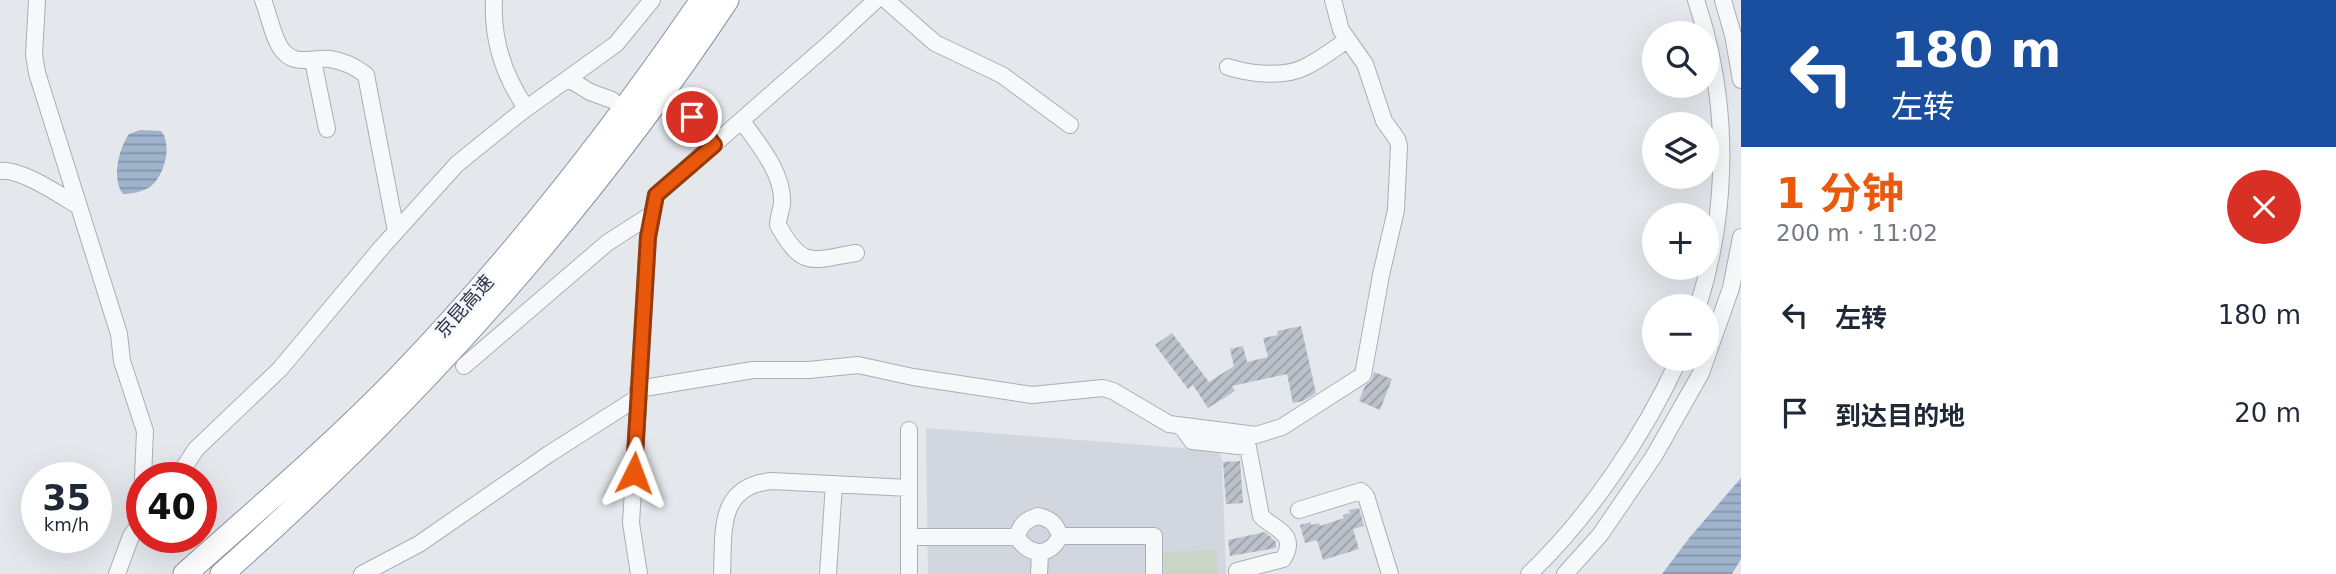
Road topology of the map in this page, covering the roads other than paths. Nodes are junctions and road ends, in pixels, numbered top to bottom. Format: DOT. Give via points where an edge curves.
graph roads {
  1 [pos="37,0"];
  2 [pos="263,0"];
  3 [pos="494,0"];
  4 [pos="653,0"];
  5 [pos="702,0"];
  6 [pos="727,0"];
  7 [pos="876,0"];
  8 [pos="886,0"];
  9 [pos="1333,0"];
  10 [pos="1696,0"];
  11 [pos="1723,0"];
  12 [pos="1702,21"];
  13 [pos="1347,40"];
  14 [pos="313,61"];
  15 [pos="1228,67"];
  16 [pos="569,79"];
  17 [pos="1741,80"];
  18 [pos="1718,98"];
  19 [pos="611,100"];
  20 [pos="675,106"];
  21 [pos="526,108"];
  22 [pos="742,121"];
  23 [pos="1070,125"];
  24 [pos="327,129"];
  25 [pos="714,145"];
  26 [pos="0,171"];
  27 [pos="78,206"];
  28 [pos="652,214"];
  29 [pos="396,231"];
  30 [pos="1741,237"];
  31 [pos="856,253"];
  32 [pos="1702,294"];
  33 [pos="464,366"];
  34 [pos="1672,371"];
  35 [pos="638,393"];
  36 [pos="1182,427"];
  37 [pos="909,430"];
  38 [pos="144,462"];
  39 [pos="188,462"];
  40 [pos="834,484"];
  41 [pos="909,488"];
  42 [pos="1299,510"];
  43 [pos="1060,536"];
  44 [pos="909,537"];
  45 [pos="1017,537"];
  46 [pos="126,550"];
  47 [pos="1040,553"];
  48 [pos="1237,571"];
  49 [pos="117,574"];
  50 [pos="185,574"];
  51 [pos="222,574"];
  52 [pos="362,574"];
  53 [pos="639,574"];
  54 [pos="722,574"];
  55 [pos="828,574"];
  56 [pos="909,574"];
  57 [pos="1039,574"];
  58 [pos="1154,574"];
  59 [pos="1390,574"];
  60 [pos="1529,574"];
  61 [pos="1565,574"];
  1 -- 27 [label="street" via="35,64"];
  2 -- 14 [label="street" via="279,46 298,61"];
  3 -- 21 [label="street" via="494,35 515,92"];
  4 -- 16 [label="street" via="616,44"];
  5 -- 50 [label="highway, 京昆高速" via="601,142 453,318 334,441"];
  6 -- 51 [label="highway, 京昆高速" via="617,154 502,295 352,453"];
  7 -- 22 [label="street"];
  8 -- 23 [label="street" via="935,43 1002,75"];
  9 -- 13 [label="street"];
  10 -- 12 [label="street"];
  11 -- 17 [label="street"];
  13 -- 15 [label="street" via="1304,68 1244,72"];
  13 -- 36 [label="street" via="1365,64 1384,121 1399,146 1396,210 1363,374 1271,431 1256,435"];
  14 -- 24 [label="street"];
  14 -- 29 [label="street" via="344,63 368,78"];
  16 -- 19 [label="street"];
  16 -- 21 [label="street"];
  18 -- 32 [label="street" via="1722,154 1716,230"];
  20 -- 25 [label="street" via="692,117"];
  21 -- 29 [label="street" via="457,164"];
  22 -- 25 [label="street"];
  22 -- 31 [label="street" via="769,160 781,192 778,225 799,256 811,260"];
  25 -- 28 [label="street" via="656,195"];
  26 -- 27 [label="street" via="18,172"];
  27 -- 38 [label="street" via="120,334 122,360 145,431"];
  28 -- 33 [label="street" via="607,243"];
  28 -- 35 [label="street"];
  29 -- 39 [label="street" via="280,369"];
  30 -- 61 [label="street" via="1731,288 1701,373 1654,456 1600,535"];
  34 -- 60 [label="street" via="1632,443 1579,520"];
  35 -- 36 [label="street" via="752,370 858,365 1032,395 1103,388 1165,423"];
  35 -- 52 [label="street" via="419,544"];
  35 -- 53 [label="street" via="631,523"];
  36 -- 48 [label="street" via="1192,441 1248,447 1261,516 1286,536 1283,559"];
  37 -- 41 [label="street"];
  40 -- 41 [label="street"];
  40 -- 54 [label="street" via="759,482 736,496 725,514"];
  40 -- 55 [label="street"];
  41 -- 44 [label="street"];
  42 -- 59 [label="street" via="1361,491"];
  43 -- 45 [label="street" via="1049,518 1038,516 1027,519"];
  43 -- 47 [label="street" via="1057,545"];
  43 -- 58 [label="street" via="1154,536"];
  44 -- 45 [label="street"];
  44 -- 56 [label="street"];
  45 -- 47 [label="street" via="1022,546"];
  46 -- 49 [label="street"];
  47 -- 57 [label="street"];
}
